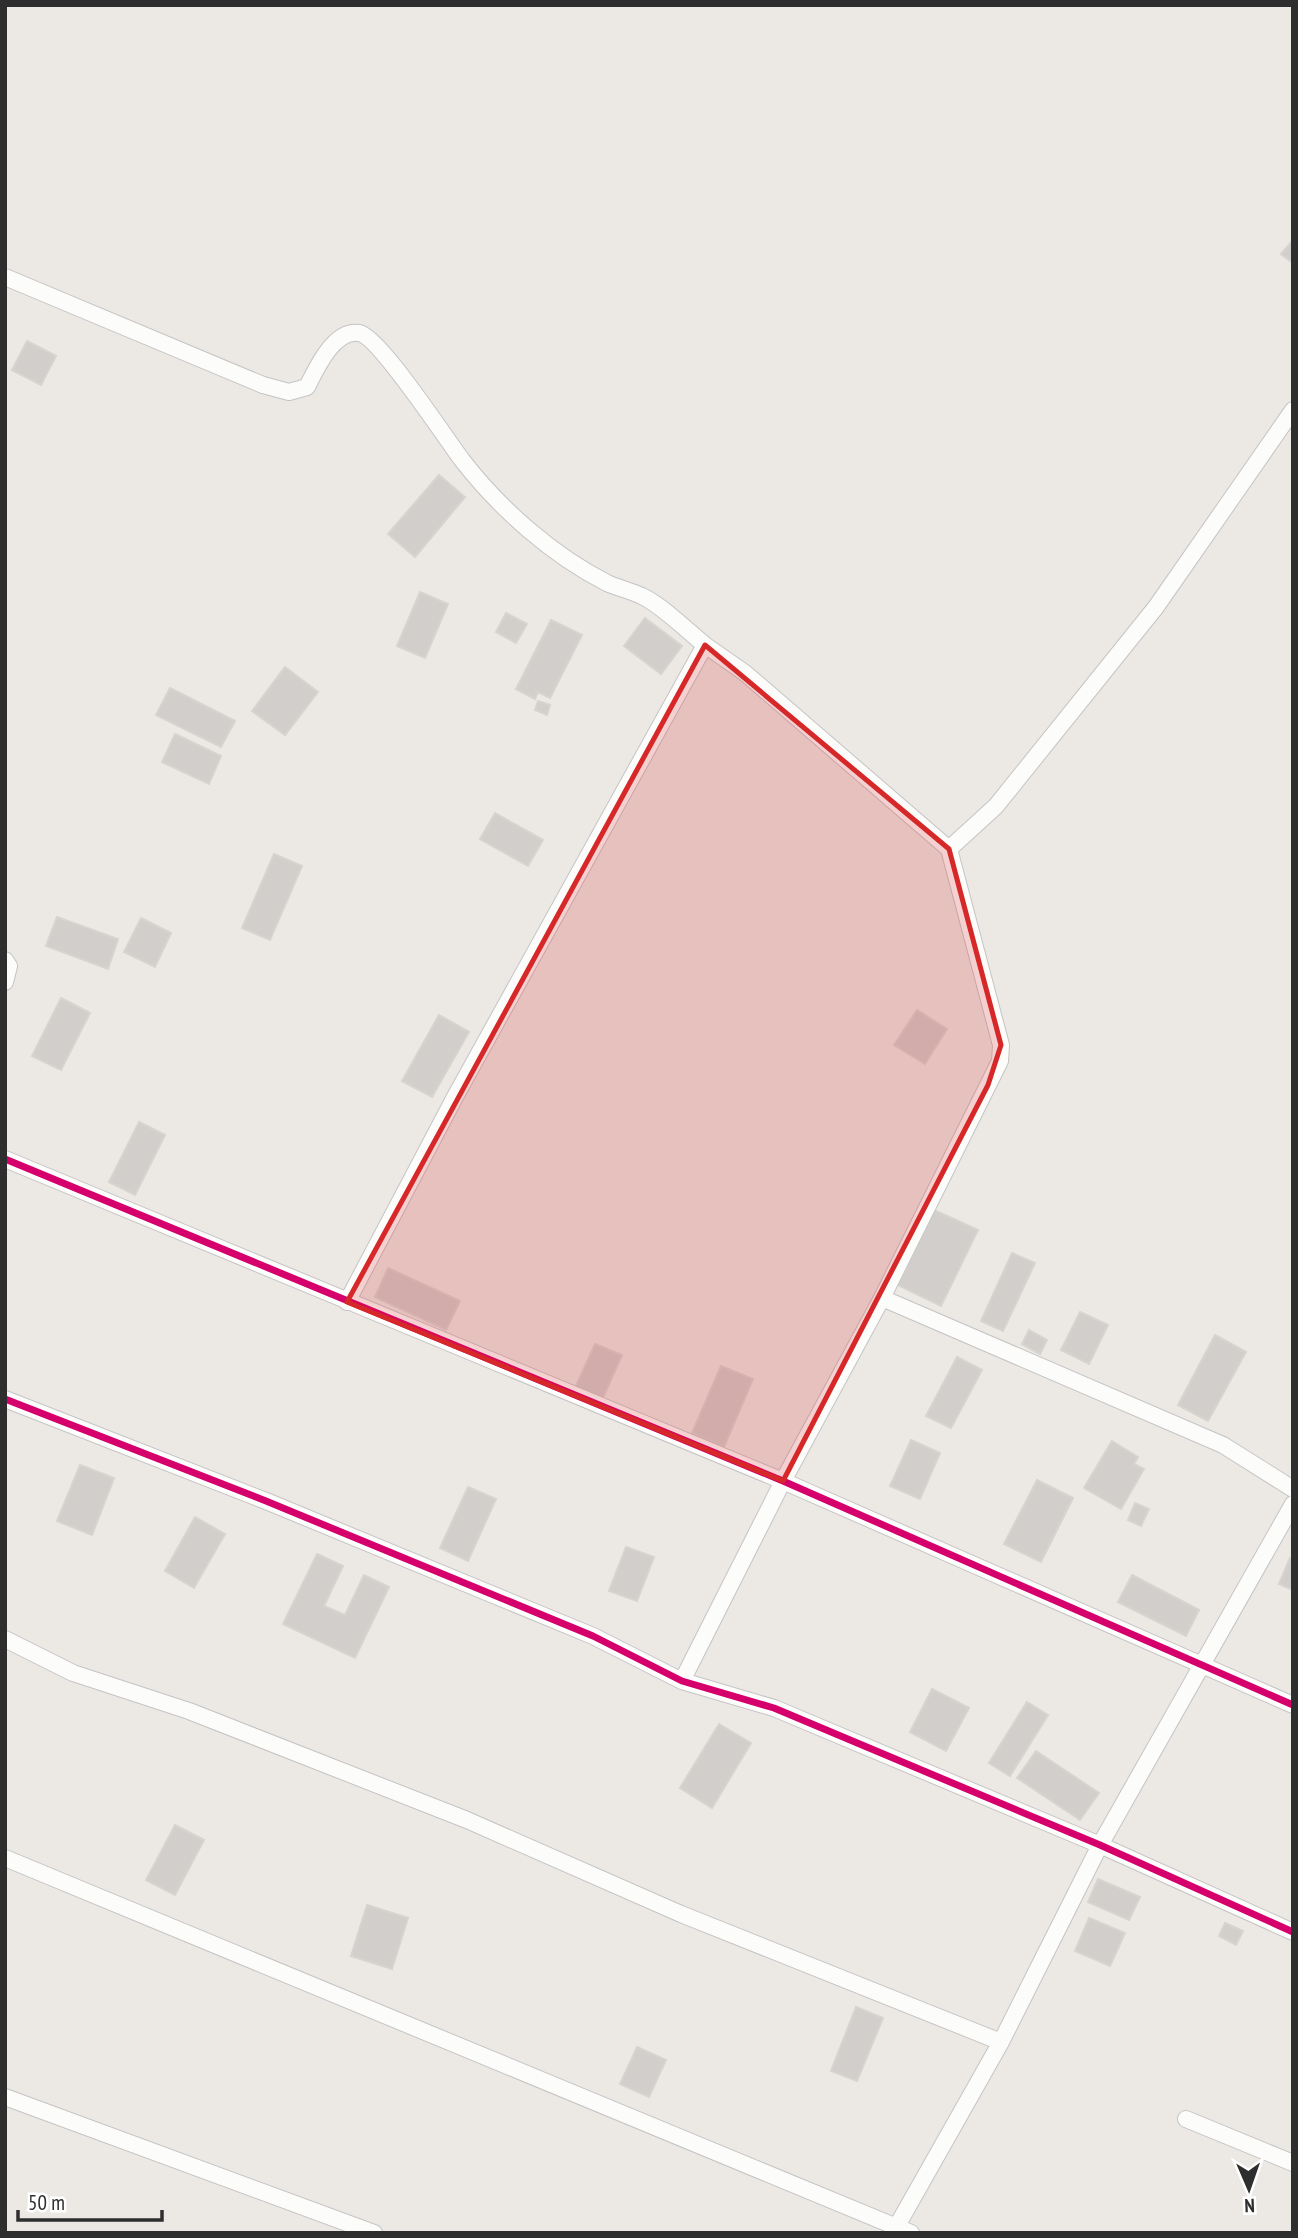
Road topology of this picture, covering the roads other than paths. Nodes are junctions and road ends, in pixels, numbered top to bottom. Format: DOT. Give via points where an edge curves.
graph roads {
  1 [pos="5,277"];
  2 [pos="1293,410"];
  3 [pos="705,645"];
  4 [pos="949,849"];
  5 [pos="5,960"];
  6 [pos="5,982"];
  7 [pos="5,1158"];
  8 [pos="882,1298"];
  9 [pos="347,1303"];
  10 [pos="5,1399"];
  11 [pos="783,1481"];
  12 [pos="1293,1489"];
  13 [pos="1293,1504"];
  14 [pos="5,1639"];
  15 [pos="1204,1664"];
  16 [pos="682,1681"];
  17 [pos="1293,1705"];
  18 [pos="1100,1846"];
  19 [pos="5,1858"];
  20 [pos="1293,1932"];
  21 [pos="1001,2042"];
  22 [pos="5,2097"];
  23 [pos="1186,2119"];
  24 [pos="1293,2163"];
  25 [pos="900,2231"];
  26 [pos="374,2233"];
  1 -- 3 [label="street" via="289,392 307,387 340,338 356,332 365,335 382,351 464,463 508,509 562,557 643,597"];
  2 -- 4 [label="street" via="1156,607 996,806"];
  3 -- 4 [label="street" via="745,673"];
  3 -- 9 [label="street" via="469,1071"];
  4 -- 8 [label="street" via="1001,1045 1000,1061"];
  5 -- 6 [label="street" via="9,966"];
  7 -- 9 [label="street"];
  8 -- 11 [label="street"];
  8 -- 12 [label="street" via="1223,1445"];
  9 -- 11 [label="street"];
  10 -- 16 [label="street" via="593,1636"];
  11 -- 15 [label="street"];
  11 -- 16 [label="street"];
  13 -- 15 [label="street"];
  14 -- 21 [label="street" via="73,1673 189,1711 467,1820 681,1914"];
  15 -- 17 [label="street"];
  15 -- 18 [label="street"];
  16 -- 18 [label="street" via="774,1708"];
  18 -- 20 [label="street"];
  18 -- 21 [label="street"];
  19 -- 25 [label="street"];
  21 -- 25 [label="street"];
  22 -- 26 [label="street"];
  23 -- 24 [label="street"];
}
